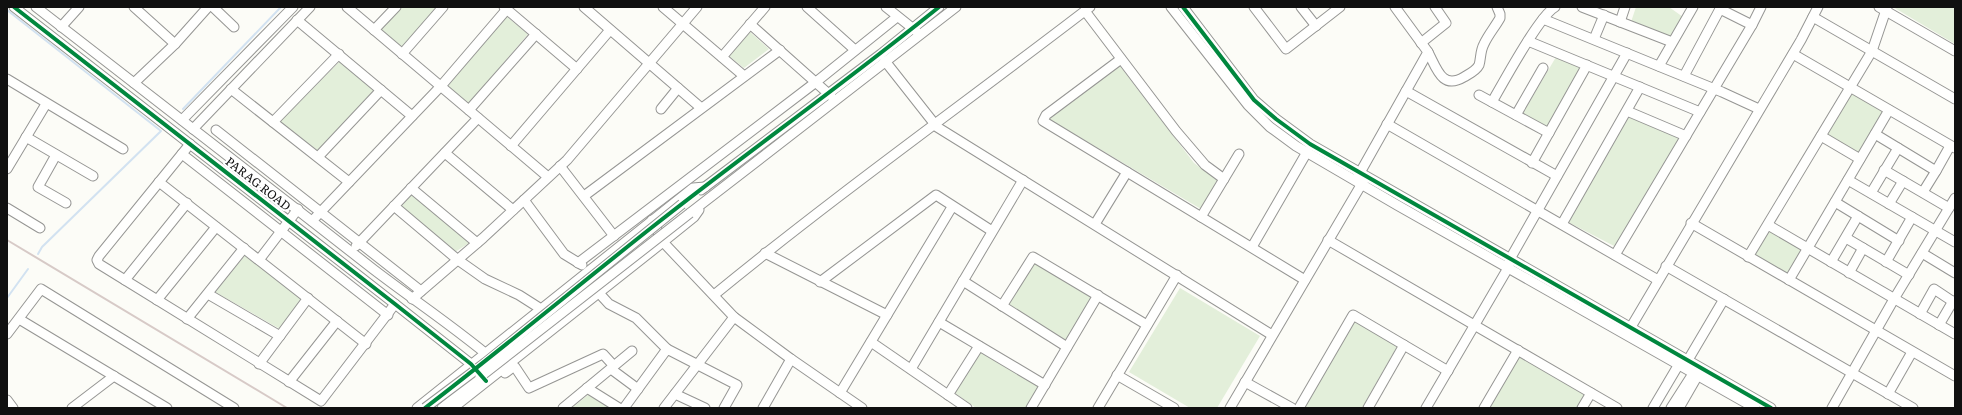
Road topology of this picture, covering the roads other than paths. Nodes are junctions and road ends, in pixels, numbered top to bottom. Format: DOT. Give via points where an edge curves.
graph roads {
  1 [pos="14,7"];
  2 [pos="36,7"];
  3 [pos="79,7"];
  4 [pos="134,7"];
  5 [pos="208,7"];
  6 [pos="213,7"];
  7 [pos="293,7"];
  8 [pos="310,7"];
  9 [pos="347,7"];
  10 [pos="396,7"];
  11 [pos="443,7"];
  12 [pos="584,7"];
  13 [pos="663,7"];
  14 [pos="697,7"];
  15 [pos="764,7"];
  16 [pos="807,7"];
  17 [pos="886,7"];
  18 [pos="939,7"];
  19 [pos="956,7"];
  20 [pos="1172,7"];
  21 [pos="1183,7"];
  22 [pos="1254,7"];
  23 [pos="1301,7"];
  24 [pos="1340,7"];
  25 [pos="1395,7"];
  26 [pos="1435,7"];
  27 [pos="1496,7"];
  28 [pos="1555,7"];
  29 [pos="1582,7"];
  30 [pos="1625,7"];
  31 [pos="1693,7"];
  32 [pos="1760,7"];
  33 [pos="1818,7"];
  34 [pos="505,8"];
  35 [pos="1721,8"];
  36 [pos="1884,8"];
  37 [pos="1088,9"];
  38 [pos="1594,9"];
  39 [pos="1604,15"];
  40 [pos="897,17"];
  41 [pos="1813,17"];
  42 [pos="1543,19"];
  43 [pos="298,20"];
  44 [pos="1620,22"];
  45 [pos="683,24"];
  46 [pos="750,24"];
  47 [pos="1752,25"];
  48 [pos="1316,26"];
  49 [pos="61,27"];
  50 [pos="234,27"];
  51 [pos="374,30"];
  52 [pos="610,30"];
  53 [pos="916,31"];
  54 [pos="536,34"];
  55 [pos="1594,39"];
  56 [pos="1528,41"];
  57 [pos="1672,42"];
  58 [pos="1421,43"];
  59 [pos="175,44"];
  60 [pos="780,50"];
  61 [pos="855,50"];
  62 [pos="1872,51"];
  63 [pos="1955,51"];
  64 [pos="1428,52"];
  65 [pos="1627,53"];
  66 [pos="339,54"];
  67 [pos="402,54"];
  68 [pos="1793,54"];
  69 [pos="722,57"];
  70 [pos="1121,59"];
  71 [pos="885,61"];
  72 [pos="649,63"];
  73 [pos="1587,65"];
  74 [pos="1658,66"];
  75 [pos="1543,68"];
  76 [pos="577,69"];
  77 [pos="744,76"];
  78 [pos="1614,76"];
  79 [pos="1684,76"];
  80 [pos="7,80"];
  81 [pos="816,82"];
  82 [pos="134,83"];
  83 [pos="441,86"];
  84 [pos="1640,87"];
  85 [pos="1850,87"];
  86 [pos="678,88"];
  87 [pos="1714,88"];
  88 [pos="231,89"];
  89 [pos="380,90"];
  90 [pos="1406,91"];
  91 [pos="828,93"];
  92 [pos="1479,95"];
  93 [pos="835,100"];
  94 [pos="1955,100"];
  95 [pos="1492,102"];
  96 [pos="46,104"];
  97 [pos="700,107"];
  98 [pos="660,109"];
  99 [pos="1759,109"];
  100 [pos="469,110"];
  101 [pos="1889,110"];
  102 [pos="1627,111"];
  103 [pos="1700,112"];
  104 [pos="174,114"];
  105 [pos="1516,115"];
  106 [pos="412,116"];
  107 [pos="478,118"];
  108 [pos="182,120"];
  109 [pos="273,122"];
  110 [pos="934,123"];
  111 [pos="165,124"];
  112 [pos="1388,124"];
  113 [pos="1286,126"];
  114 [pos="194,129"];
  115 [pos="216,130"];
  116 [pos="1549,133"];
  117 [pos="1280,134"];
  118 [pos="1875,134"];
  119 [pos="1686,136"];
  120 [pos="1821,136"];
  121 [pos="26,137"];
  122 [pos="511,146"];
  123 [pos="1953,147"];
  124 [pos="186,148"];
  125 [pos="1898,148"];
  126 [pos="123,149"];
  127 [pos="1307,152"];
  128 [pos="445,153"];
  129 [pos="1239,154"];
  130 [pos="56,155"];
  131 [pos="318,157"];
  132 [pos="1860,159"];
  133 [pos="1532,163"];
  134 [pos="560,166"];
  135 [pos="7,170"];
  136 [pos="1884,170"];
  137 [pos="1936,171"];
  138 [pos="1127,172"];
  139 [pos="93,176"];
  140 [pos="1557,176"];
  141 [pos="548,177"];
  142 [pos="226,179"];
  143 [pos="1224,179"];
  144 [pos="1360,179"];
  145 [pos="1023,180"];
  146 [pos="1848,180"];
  147 [pos="1903,181"];
  148 [pos="159,182"];
  149 [pos="349,182"];
  150 [pos="705,186"];
  151 [pos="411,188"];
  152 [pos="1923,192"];
  153 [pos="1871,193"];
  154 [pos="584,196"];
  155 [pos="1955,198"];
  156 [pos="524,200"];
  157 [pos="707,200"];
  158 [pos="1835,202"];
  159 [pos="66,203"];
  160 [pos="187,203"];
  161 [pos="1889,204"];
  162 [pos="394,206"];
  163 [pos="952,206"];
  164 [pos="7,208"];
  165 [pos="1949,208"];
  166 [pos="298,209"];
  167 [pos="265,210"];
  168 [pos="513,210"];
  169 [pos="1537,210"];
  170 [pos="320,212"];
  171 [pos="645,212"];
  172 [pos="1858,216"];
  173 [pos="1201,217"];
  174 [pos="1912,217"];
  175 [pos="312,221"];
  176 [pos="652,221"];
  177 [pos="1691,223"];
  178 [pos="1095,224"];
  179 [pos="1562,224"];
  180 [pos="1768,225"];
  181 [pos="216,226"];
  182 [pos="285,226"];
  183 [pos="40,228"];
  184 [pos="992,231"];
  185 [pos="1935,231"];
  186 [pos="614,236"];
  187 [pos="1846,238"];
  188 [pos="1328,240"];
  189 [pos="1899,241"];
  190 [pos="360,242"];
  191 [pos="663,242"];
  192 [pos="1955,242"];
  193 [pos="477,244"];
  194 [pos="1252,247"];
  195 [pos="244,248"];
  196 [pos="1808,248"];
  197 [pos="1864,248"];
  198 [pos="351,252"];
  199 [pos="766,253"];
  200 [pos="1922,253"];
  201 [pos="1615,255"];
  202 [pos="1748,257"];
  203 [pos="259,260"];
  204 [pos="458,260"];
  205 [pos="1831,262"];
  206 [pos="1886,262"];
  207 [pos="578,263"];
  208 [pos="1509,264"];
  209 [pos="336,266"];
  210 [pos="1666,266"];
  211 [pos="590,270"];
  212 [pos="1849,273"];
  213 [pos="1955,273"];
  214 [pos="1177,275"];
  215 [pos="1909,275"];
  216 [pos="125,280"];
  217 [pos="1305,280"];
  218 [pos="1658,280"];
  219 [pos="1789,280"];
  220 [pos="820,282"];
  221 [pos="963,282"];
  222 [pos="359,284"];
  223 [pos="421,291"];
  224 [pos="598,292"];
  225 [pos="208,294"];
  226 [pos="714,296"];
  227 [pos="1098,296"];
  228 [pos="308,298"];
  229 [pos="412,299"];
  230 [pos="1724,299"];
  231 [pos="1894,299"];
  232 [pos="157,300"];
  233 [pos="1954,302"];
  234 [pos="1002,306"];
  235 [pos="392,309"];
  236 [pos="541,309"];
  237 [pos="1920,314"];
  238 [pos="887,315"];
  239 [pos="734,317"];
  240 [pos="19,319"];
  241 [pos="187,319"];
  242 [pos="337,321"];
  243 [pos="939,322"];
  244 [pos="1147,325"];
  245 [pos="1939,325"];
  246 [pos="1474,326"];
  247 [pos="1628,331"];
  248 [pos="1877,332"];
  249 [pos="7,334"];
  250 [pos="1955,334"];
  251 [pos="1272,335"];
  252 [pos="280,336"];
  253 [pos="871,342"];
  254 [pos="366,344"];
  255 [pos="1404,345"];
  256 [pos="979,346"];
  257 [pos="1067,347"];
  258 [pos="667,349"];
  259 [pos="1518,350"];
  260 [pos="632,351"];
  261 [pos="1912,352"];
  262 [pos="485,353"];
  263 [pos="791,359"];
  264 [pos="259,364"];
  265 [pos="471,364"];
  266 [pos="698,364"];
  267 [pos="1689,366"];
  268 [pos="503,368"];
  269 [pos="612,368"];
  270 [pos="911,369"];
  271 [pos="1448,371"];
  272 [pos="1853,373"];
  273 [pos="114,376"];
  274 [pos="1117,376"];
  275 [pos="1955,376"];
  276 [pos="486,381"];
  277 [pos="289,382"];
  278 [pos="1245,382"];
  279 [pos="1045,385"];
  280 [pos="587,388"];
  281 [pos="638,389"];
  282 [pos="840,393"];
  283 [pos="1591,393"];
  284 [pos="675,394"];
  285 [pos="1888,394"];
  286 [pos="948,395"];
  287 [pos="7,400"];
  288 [pos="78,406"];
  289 [pos="162,407"];
  290 [pos="764,407"];
  291 [pos="13,408"];
  292 [pos="234,408"];
  293 [pos="417,408"];
  294 [pos="425,408"];
  295 [pos="442,408"];
  296 [pos="453,408"];
  297 [pos="460,408"];
  298 [pos="563,408"];
  299 [pos="619,408"];
  300 [pos="624,408"];
  301 [pos="664,408"];
  302 [pos="705,408"];
  303 [pos="724,408"];
  304 [pos="862,408"];
  305 [pos="967,408"];
  306 [pos="1032,408"];
  307 [pos="1098,408"];
  308 [pos="1174,408"];
  309 [pos="1230,408"];
  310 [pos="1292,408"];
  311 [pos="1299,408"];
  312 [pos="1368,408"];
  313 [pos="1426,408"];
  314 [pos="1484,408"];
  315 [pos="1582,408"];
  316 [pos="1617,408"];
  317 [pos="1653,408"];
  318 [pos="1671,408"];
  319 [pos="1679,408"];
  320 [pos="1755,408"];
  321 [pos="1771,408"];
  322 [pos="1832,408"];
  323 [pos="1913,408"];
  1 -- 111 [label="street, PARAG ROAD"];
  2 -- 49 [label="street, PARAG ROAD"];
  3 -- 49 [label="street"];
  4 -- 59 [label="street"];
  5 -- 59 [label="street"];
  6 -- 50 [label="street"];
  7 -- 108 [label="street"];
  8 -- 43 [label="street"];
  9 -- 51 [label="street"];
  10 -- 51 [label="street"];
  11 -- 67 [label="street"];
  12 -- 52 [label="street"];
  13 -- 45 [label="street"];
  14 -- 45 [label="street"];
  15 -- 46 [label="street"];
  16 -- 61 [label="street"];
  17 -- 40 [label="street"];
  18 -- 53 [label="street"];
  19 -- 53 [label="street"];
  20 -- 117 [label="street" via="1248,105"];
  21 -- 113 [label="street" via="1254,100"];
  22 -- 48 [label="street" via="1286,49"];
  23 -- 48 [label="street"];
  24 -- 48 [label="street"];
  25 -- 58 [label="street"];
  26 -- 58 [label="street" via="1446,23"];
  27 -- 64 [label="street" via="1500,18 1484,43 1476,69 1455,82 1450,82 1439,73"];
  28 -- 42 [label="street"];
  29 -- 38 [label="street"];
  30 -- 44 [label="street"];
  31 -- 57 [label="street"];
  32 -- 47 [label="street"];
  33 -- 41 [label="street"];
  34 -- 54 [label="street"];
  34 -- 83 [label="street"];
  35 -- 47 [label="street"];
  35 -- 79 [label="street"];
  36 -- 62 [label="street"];
  36 -- 63 [label="street"];
  37 -- 70 [label="street"];
  37 -- 110 [label="street"];
  38 -- 39 [label="street"];
  39 -- 44 [label="street"];
  39 -- 55 [label="street"];
  40 -- 53 [label="street"];
  40 -- 61 [label="street"];
  41 -- 62 [label="street"];
  41 -- 68 [label="street"];
  42 -- 55 [label="street"];
  42 -- 56 [label="street"];
  43 -- 66 [label="street"];
  43 -- 88 [label="street"];
  44 -- 57 [label="street"];
  45 -- 69 [label="street"];
  45 -- 72 [label="street"];
  46 -- 60 [label="street"];
  46 -- 69 [label="street"];
  47 -- 87 [label="street"];
  49 -- 82 [label="street, PARAG ROAD"];
  51 -- 67 [label="street"];
  52 -- 72 [label="street"];
  52 -- 76 [label="street"];
  53 -- 71 [label="street"];
  53 -- 91 [label="street"];
  54 -- 76 [label="street"];
  54 -- 100 [label="street"];
  55 -- 65 [label="street"];
  56 -- 73 [label="street"];
  56 -- 95 [label="street"];
  57 -- 74 [label="street"];
  58 -- 64 [label="street"];
  59 -- 82 [label="street"];
  60 -- 77 [label="street"];
  60 -- 81 [label="street"];
  61 -- 81 [label="street"];
  62 -- 85 [label="street"];
  62 -- 94 [label="street"];
  64 -- 90 [label="street"];
  65 -- 74 [label="street"];
  65 -- 78 [label="street"];
  66 -- 89 [label="street"];
  66 -- 109 [label="street"];
  67 -- 83 [label="street"];
  68 -- 85 [label="street"];
  68 -- 99 [label="street"];
  69 -- 77 [label="street"];
  70 -- 138 [label="street" via="1046,115 1043,121"];
  70 -- 143 [label="street" via="1200,160"];
  71 -- 93 [label="street"];
  71 -- 110 [label="street"];
  72 -- 86 [label="street"];
  72 -- 134 [label="street"];
  73 -- 78 [label="street"];
  73 -- 116 [label="street"];
  74 -- 79 [label="street"];
  75 -- 105 [label="street"];
  76 -- 122 [label="street"];
  77 -- 97 [label="street"];
  78 -- 84 [label="street"];
  78 -- 140 [label="street"];
  79 -- 87 [label="street"];
  80 -- 96 [label="street"];
  81 -- 91 [label="street"];
  81 -- 171 [label="street"];
  82 -- 104 [label="street, PARAG ROAD"];
  83 -- 100 [label="street"];
  83 -- 106 [label="street"];
  84 -- 102 [label="street"];
  84 -- 103 [label="street"];
  85 -- 101 [label="street"];
  85 -- 120 [label="street"];
  86 -- 97 [label="street"];
  86 -- 98 [label="street"];
  87 -- 99 [label="street"];
  87 -- 103 [label="street"];
  88 -- 109 [label="street"];
  88 -- 114 [label="street"];
  89 -- 106 [label="street"];
  89 -- 131 [label="street"];
  90 -- 112 [label="street"];
  90 -- 133 [label="street"];
  91 -- 93 [label="street"];
  91 -- 150 [label="street"];
  92 -- 95 [label="street"];
  93 -- 157 [label="street"];
  95 -- 105 [label="street"];
  96 -- 121 [label="street"];
  96 -- 126 [label="street"];
  97 -- 154 [label="street"];
  99 -- 177 [label="street"];
  100 -- 107 [label="street"];
  101 -- 118 [label="street"];
  101 -- 123 [label="street"];
  102 -- 119 [label="street"];
  102 -- 179 [label="street"];
  103 -- 119 [label="street"];
  104 -- 108 [label="street, PARAG ROAD"];
  104 -- 111 [label="street"];
  105 -- 116 [label="street"];
  106 -- 149 [label="street"];
  107 -- 122 [label="street"];
  107 -- 128 [label="street"];
  108 -- 114 [label="street, PARAG ROAD"];
  109 -- 131 [label="street"];
  110 -- 145 [label="street"];
  110 -- 199 [label="street"];
  111 -- 124 [label="street, PARAG ROAD"];
  112 -- 144 [label="street"];
  112 -- 169 [label="street"];
  113 -- 117 [label="street"];
  113 -- 144 [label="street"];
  114 -- 166 [label="street, PARAG ROAD"];
  115 -- 170 [label="street"];
  116 -- 133 [label="street"];
  117 -- 127 [label="street"];
  118 -- 125 [label="street"];
  118 -- 132 [label="street"];
  119 -- 201 [label="street"];
  120 -- 132 [label="street"];
  120 -- 180 [label="street"];
  121 -- 130 [label="street"];
  121 -- 135 [label="street"];
  122 -- 141 [label="street"];
  123 -- 137 [label="street"];
  124 -- 142 [label="street, PARAG ROAD"];
  124 -- 142 [label="street"];
  124 -- 148 [label="street"];
  125 -- 136 [label="street"];
  125 -- 137 [label="street"];
  127 -- 144 [label="street"];
  127 -- 194 [label="street"];
  128 -- 151 [label="street"];
  128 -- 168 [label="street"];
  129 -- 143 [label="street"];
  130 -- 139 [label="street"];
  130 -- 159 [label="street" via="38,187"];
  131 -- 149 [label="street"];
  132 -- 146 [label="street"];
  133 -- 140 [label="street"];
  134 -- 141 [label="street"];
  134 -- 154 [label="street"];
  136 -- 147 [label="street"];
  136 -- 153 [label="street"];
  137 -- 152 [label="street"];
  138 -- 173 [label="street"];
  138 -- 178 [label="street"];
  140 -- 169 [label="street"];
  141 -- 156 [label="street"];
  142 -- 167 [label="street, PARAG ROAD"];
  142 -- 167 [label="street"];
  143 -- 173 [label="street"];
  144 -- 188 [label="street"];
  144 -- 208 [label="street"];
  145 -- 178 [label="street"];
  145 -- 184 [label="street"];
  146 -- 153 [label="street"];
  146 -- 158 [label="street"];
  147 -- 152 [label="street"];
  147 -- 161 [label="street"];
  148 -- 160 [label="street"];
  148 -- 216 [label="street" via="97,260 99,264"];
  149 -- 170 [label="street"];
  150 -- 176 [label="street" via="693,188"];
  150 -- 294 [label="street, bridge" via="485,363"];
  151 -- 162 [label="street"];
  151 -- 193 [label="street"];
  152 -- 165 [label="street"];
  153 -- 161 [label="street"];
  154 -- 186 [label="street"];
  155 -- 165 [label="street"];
  156 -- 168 [label="street"];
  156 -- 207 [label="street" via="564,254"];
  157 -- 191 [label="street" via="694,217"];
  157 -- 295 [label="street, bridge"];
  158 -- 172 [label="street"];
  158 -- 196 [label="street"];
  160 -- 181 [label="street"];
  160 -- 216 [label="street"];
  161 -- 174 [label="street"];
  162 -- 190 [label="street"];
  162 -- 204 [label="street"];
  163 -- 184 [label="street"];
  163 -- 220 [label="street" via="936,195"];
  163 -- 238 [label="street"];
  164 -- 183 [label="street"];
  165 -- 185 [label="street"];
  166 -- 175 [label="street, PARAG ROAD"];
  166 -- 182 [label="street"];
  167 -- 182 [label="street, PARAG ROAD"];
  167 -- 182 [label="street"];
  168 -- 193 [label="street"];
  169 -- 179 [label="street"];
  169 -- 208 [label="street"];
  170 -- 175 [label="street"];
  170 -- 190 [label="street"];
  171 -- 176 [label="street"];
  171 -- 186 [label="street"];
  172 -- 187 [label="street"];
  172 -- 189 [label="street"];
  173 -- 194 [label="street"];
  174 -- 185 [label="street"];
  174 -- 189 [label="street"];
  175 -- 198 [label="street, PARAG ROAD"];
  176 -- 191 [label="street"];
  176 -- 211 [label="street"];
  177 -- 202 [label="street"];
  177 -- 210 [label="street"];
  178 -- 214 [label="street"];
  179 -- 201 [label="street"];
  180 -- 196 [label="street"];
  180 -- 202 [label="street"];
  181 -- 195 [label="street"];
  181 -- 232 [label="street"];
  182 -- 203 [label="street"];
  182 -- 209 [label="street, PARAG ROAD"];
  182 -- 209 [label="street"];
  184 -- 221 [label="street"];
  185 -- 192 [label="street"];
  185 -- 200 [label="street"];
  186 -- 207 [label="street"];
  187 -- 197 [label="street"];
  187 -- 205 [label="street"];
  188 -- 217 [label="street"];
  188 -- 246 [label="street"];
  189 -- 206 [label="street"];
  190 -- 198 [label="street"];
  190 -- 223 [label="street"];
  191 -- 224 [label="street"];
  191 -- 226 [label="street"];
  193 -- 204 [label="street"];
  194 -- 217 [label="street"];
  195 -- 203 [label="street"];
  195 -- 225 [label="street"];
  196 -- 205 [label="street"];
  196 -- 219 [label="street"];
  197 -- 206 [label="street"];
  197 -- 212 [label="street"];
  198 -- 229 [label="street, PARAG ROAD"];
  199 -- 220 [label="street"];
  199 -- 226 [label="street"];
  200 -- 213 [label="street"];
  200 -- 215 [label="street"];
  201 -- 218 [label="street"];
  202 -- 219 [label="street"];
  203 -- 228 [label="street"];
  204 -- 223 [label="street"];
  204 -- 236 [label="street" via="485,279"];
  205 -- 212 [label="street"];
  206 -- 215 [label="street"];
  207 -- 211 [label="street"];
  208 -- 246 [label="street"];
  208 -- 247 [label="street"];
  209 -- 222 [label="street, PARAG ROAD"];
  209 -- 222 [label="street"];
  210 -- 218 [label="street"];
  210 -- 230 [label="street"];
  211 -- 236 [label="street"];
  212 -- 231 [label="street"];
  214 -- 244 [label="street"];
  214 -- 251 [label="street"];
  215 -- 231 [label="street"];
  216 -- 232 [label="street"];
  217 -- 251 [label="street"];
  218 -- 247 [label="street"];
  219 -- 248 [label="street"];
  220 -- 238 [label="street"];
  221 -- 234 [label="street"];
  221 -- 243 [label="street"];
  222 -- 235 [label="street, PARAG ROAD"];
  222 -- 235 [label="street"];
  223 -- 229 [label="street"];
  224 -- 258 [label="street" via="609,304 636,318"];
  224 -- 268 [label="street"];
  225 -- 241 [label="street"];
  225 -- 252 [label="street"];
  226 -- 239 [label="street"];
  227 -- 234 [label="street" via="1033,257"];
  227 -- 244 [label="street"];
  227 -- 257 [label="street"];
  228 -- 242 [label="street"];
  228 -- 252 [label="street"];
  229 -- 262 [label="street, PARAG ROAD"];
  230 -- 267 [label="street"];
  230 -- 272 [label="street"];
  231 -- 237 [label="street"];
  231 -- 248 [label="street"];
  232 -- 241 [label="street"];
  233 -- 237 [label="street" via="1934,290"];
  233 -- 245 [label="street"];
  234 -- 257 [label="street"];
  235 -- 254 [label="street"];
  235 -- 265 [label="street, PARAG ROAD"];
  236 -- 262 [label="street"];
  237 -- 245 [label="street"];
  238 -- 253 [label="street"];
  239 -- 263 [label="street"];
  239 -- 266 [label="street"];
  240 -- 249 [label="street"];
  240 -- 273 [label="street"];
  240 -- 292 [label="street" via="41,289"];
  241 -- 264 [label="street"];
  242 -- 254 [label="street"];
  242 -- 277 [label="street"];
  243 -- 256 [label="street"];
  243 -- 270 [label="street"];
  244 -- 274 [label="street"];
  245 -- 250 [label="street"];
  246 -- 259 [label="street"];
  246 -- 271 [label="street"];
  247 -- 267 [label="street"];
  248 -- 261 [label="street"];
  248 -- 272 [label="street"];
  251 -- 278 [label="street"];
  252 -- 264 [label="street"];
  253 -- 270 [label="street"];
  253 -- 282 [label="street"];
  254 -- 277 [label="street" via="321,401"];
  255 -- 271 [label="street"];
  255 -- 311 [label="street" via="1352,315"];
  255 -- 312 [label="street"];
  256 -- 279 [label="street"];
  256 -- 286 [label="street"];
  257 -- 279 [label="street"];
  258 -- 266 [label="street"];
  258 -- 281 [label="street"];
  259 -- 283 [label="street"];
  259 -- 314 [label="street"];
  260 -- 269 [label="street"];
  261 -- 275 [label="street"];
  261 -- 285 [label="street"];
  262 -- 265 [label="street"];
  262 -- 268 [label="street, PARAG ROAD"];
  263 -- 282 [label="street"];
  263 -- 290 [label="street"];
  264 -- 277 [label="street"];
  265 -- 276 [label="street, PARAG ROAD"];
  265 -- 293 [label="street"];
  266 -- 284 [label="street"];
  266 -- 303 [label="street" via="737,385"];
  267 -- 317 [label="street"];
  267 -- 318 [label="street"];
  267 -- 319 [label="street"];
  267 -- 320 [label="street"];
  267 -- 321 [label="street"];
  268 -- 276 [label="street"];
  269 -- 280 [label="street"];
  269 -- 281 [label="street"];
  269 -- 297 [label="street" via="602,354 528,388 513,367"];
  270 -- 286 [label="street"];
  271 -- 313 [label="street"];
  272 -- 285 [label="street"];
  272 -- 322 [label="street"];
  273 -- 288 [label="street"];
  273 -- 289 [label="street"];
  274 -- 307 [label="street"];
  274 -- 308 [label="street"];
  276 -- 296 [label="street"];
  278 -- 309 [label="street"];
  278 -- 310 [label="street"];
  279 -- 306 [label="street"];
  280 -- 298 [label="street"];
  280 -- 299 [label="street"];
  281 -- 300 [label="street"];
  282 -- 304 [label="street"];
  283 -- 315 [label="street"];
  283 -- 316 [label="street"];
  284 -- 301 [label="street"];
  284 -- 302 [label="street"];
  285 -- 323 [label="street"];
  286 -- 305 [label="street"];
  287 -- 291 [label="street"];
}
